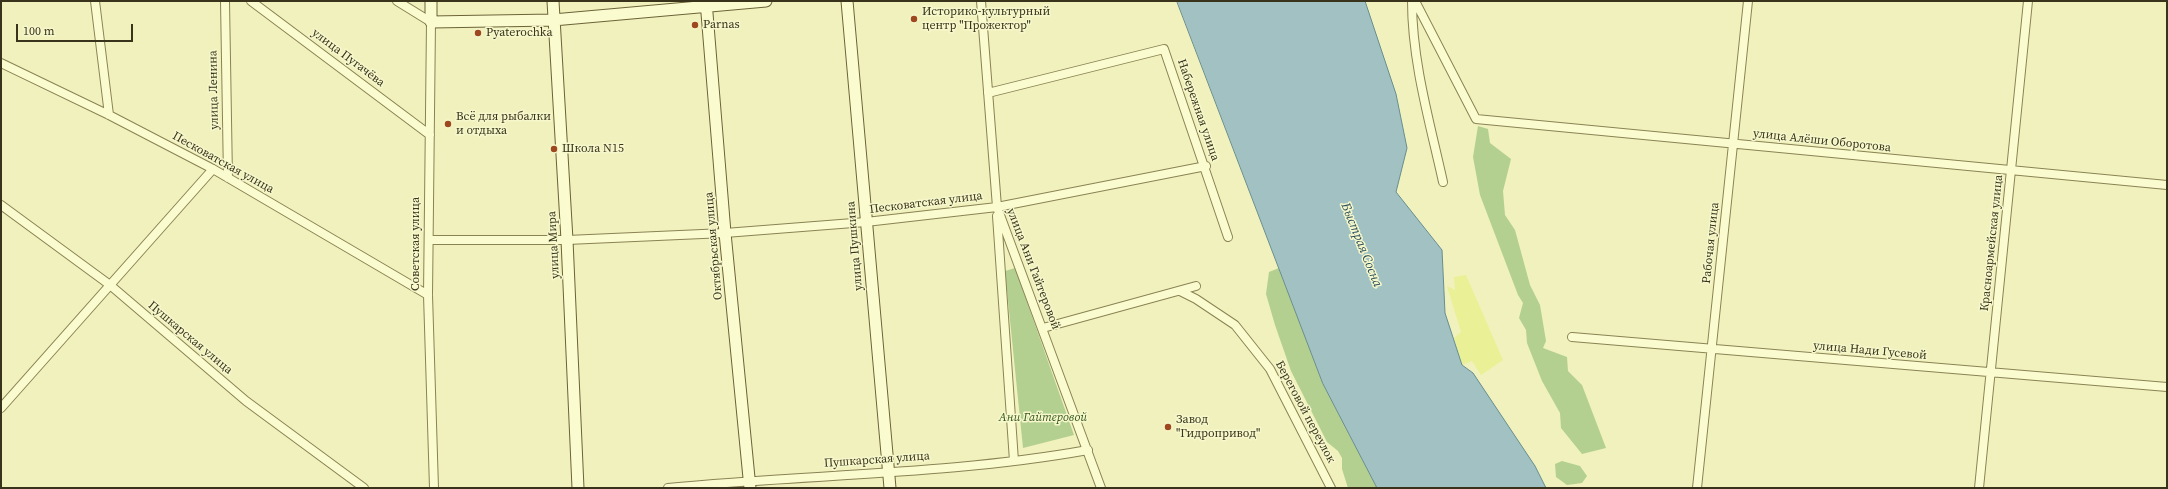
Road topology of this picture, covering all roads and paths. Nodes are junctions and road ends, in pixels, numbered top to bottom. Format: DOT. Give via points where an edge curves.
graph roads {
  1 [pos="95,1"];
  2 [pos="225,1"];
  3 [pos="251,1"];
  4 [pos="397,1"];
  5 [pos="431,1"];
  6 [pos="552,1"];
  7 [pos="766,1"];
  8 [pos="847,1"];
  9 [pos="981,1"];
  10 [pos="1414,1"];
  11 [pos="1748,1"];
  12 [pos="2028,1"];
  13 [pos="706,4"];
  14 [pos="553,20"];
  15 [pos="431,22"];
  16 [pos="1,63"];
  17 [pos="988,93"];
  18 [pos="109,116"];
  19 [pos="430,135"];
  20 [pos="1733,144"];
  21 [pos="1206,166"];
  22 [pos="213,169"];
  23 [pos="2011,171"];
  24 [pos="228,178"];
  25 [pos="1443,182"];
  26 [pos="2167,186"];
  27 [pos="1,205"];
  28 [pos="997,207"];
  29 [pos="866,222"];
  30 [pos="725,233"];
  31 [pos="1228,237"];
  32 [pos="429,240"];
  33 [pos="567,240"];
  34 [pos="110,285"];
  35 [pos="1196,286"];
  36 [pos="1180,291"];
  37 [pos="428,295"];
  38 [pos="1043,328"];
  39 [pos="1572,337"];
  40 [pos="1712,350"];
  41 [pos="1991,373"];
  42 [pos="2167,387"];
  43 [pos="1,408"];
  44 [pos="1088,450"];
  45 [pos="1014,461"];
  46 [pos="888,473"];
  47 [pos="750,484"];
  48 [pos="364,488"];
  49 [pos="434,488"];
  50 [pos="578,488"];
  51 [pos="668,488"];
  52 [pos="890,488"];
  53 [pos="1101,488"];
  54 [pos="1331,488"];
  55 [pos="1697,488"];
  56 [pos="1979,488"];
  1 -- 18 [label="street"];
  2 -- 24 [label="street, улица Ленина"];
  3 -- 19 [label="street, улица Пугачёва"];
  4 -- 15 [label="street"];
  5 -- 15 [label="street, Советская улица"];
  6 -- 14 [label="street, улица Мира"];
  7 -- 13 [label="street"];
  8 -- 29 [label="street, улица Пушкина"];
  9 -- 17 [label="street, улица Ани Гайтеровой"];
  10 -- 20 [label="street, улица Алёши Оборотова" via="1476,119"];
  10 -- 25 [label="street" via="1412,25"];
  11 -- 20 [label="street, Рабочая улица"];
  12 -- 23 [label="street, Красноармейская улица"];
  13 -- 14 [label="street"];
  13 -- 30 [label="street, Октябрьская улица"];
  14 -- 15 [label="street"];
  14 -- 33 [label="street, улица Мира"];
  15 -- 19 [label="street, Советская улица"];
  16 -- 18 [label="street, Песковатская улица"];
  17 -- 21 [label="street, Набережная улица" via="1164,49"];
  17 -- 28 [label="street, улица Ани Гайтеровой"];
  18 -- 22 [label="street, Песковатская улица"];
  19 -- 32 [label="street, Советская улица"];
  20 -- 23 [label="street, улица Алёши Оборотова"];
  20 -- 40 [label="street, Рабочая улица"];
  21 -- 28 [label="street, Песковатская улица"];
  21 -- 31 [label="street, Набережная улица"];
  22 -- 24 [label="street, Песковатская улица"];
  22 -- 34 [label="street"];
  23 -- 26 [label="street, улица Алёши Оборотова"];
  23 -- 41 [label="street, Красноармейская улица"];
  24 -- 37 [label="street, Песковатская улица"];
  27 -- 34 [label="street, Пушкарская улица"];
  28 -- 29 [label="street, Песковатская улица"];
  28 -- 38 [label="street, улица Ани Гайтеровой"];
  28 -- 45 [label="street"];
  29 -- 30 [label="street, Песковатская улица"];
  29 -- 46 [label="street, улица Пушкина"];
  30 -- 33 [label="street, Песковатская улица"];
  30 -- 47 [label="street, Октябрьская улица"];
  32 -- 33 [label="street, Песковатская улица"];
  32 -- 37 [label="street, Советская улица"];
  33 -- 50 [label="street, улица Мира"];
  34 -- 43 [label="street"];
  34 -- 48 [label="street, Пушкарская улица" via="246,401"];
  35 -- 36 [label="street"];
  36 -- 38 [label="street"];
  36 -- 54 [label="street, Береговой переулок" via="1235,325 1270,369"];
  37 -- 49 [label="street, Советская улица"];
  38 -- 44 [label="street, улица Ани Гайтеровой"];
  39 -- 40 [label="street, улица Нади Гусевой"];
  40 -- 41 [label="street, улица Нади Гусевой"];
  40 -- 55 [label="street, Рабочая улица"];
  41 -- 42 [label="street, улица Нади Гусевой"];
  41 -- 56 [label="street, Красноармейская улица"];
  44 -- 45 [label="street, Пушкарская улица"];
  44 -- 53 [label="street, улица Ани Гайтеровой"];
  45 -- 46 [label="street, Пушкарская улица"];
  46 -- 47 [label="street, Пушкарская улица"];
  46 -- 52 [label="street, улица Пушкина"];
  47 -- 51 [label="street, Пушкарская улица"];
}
